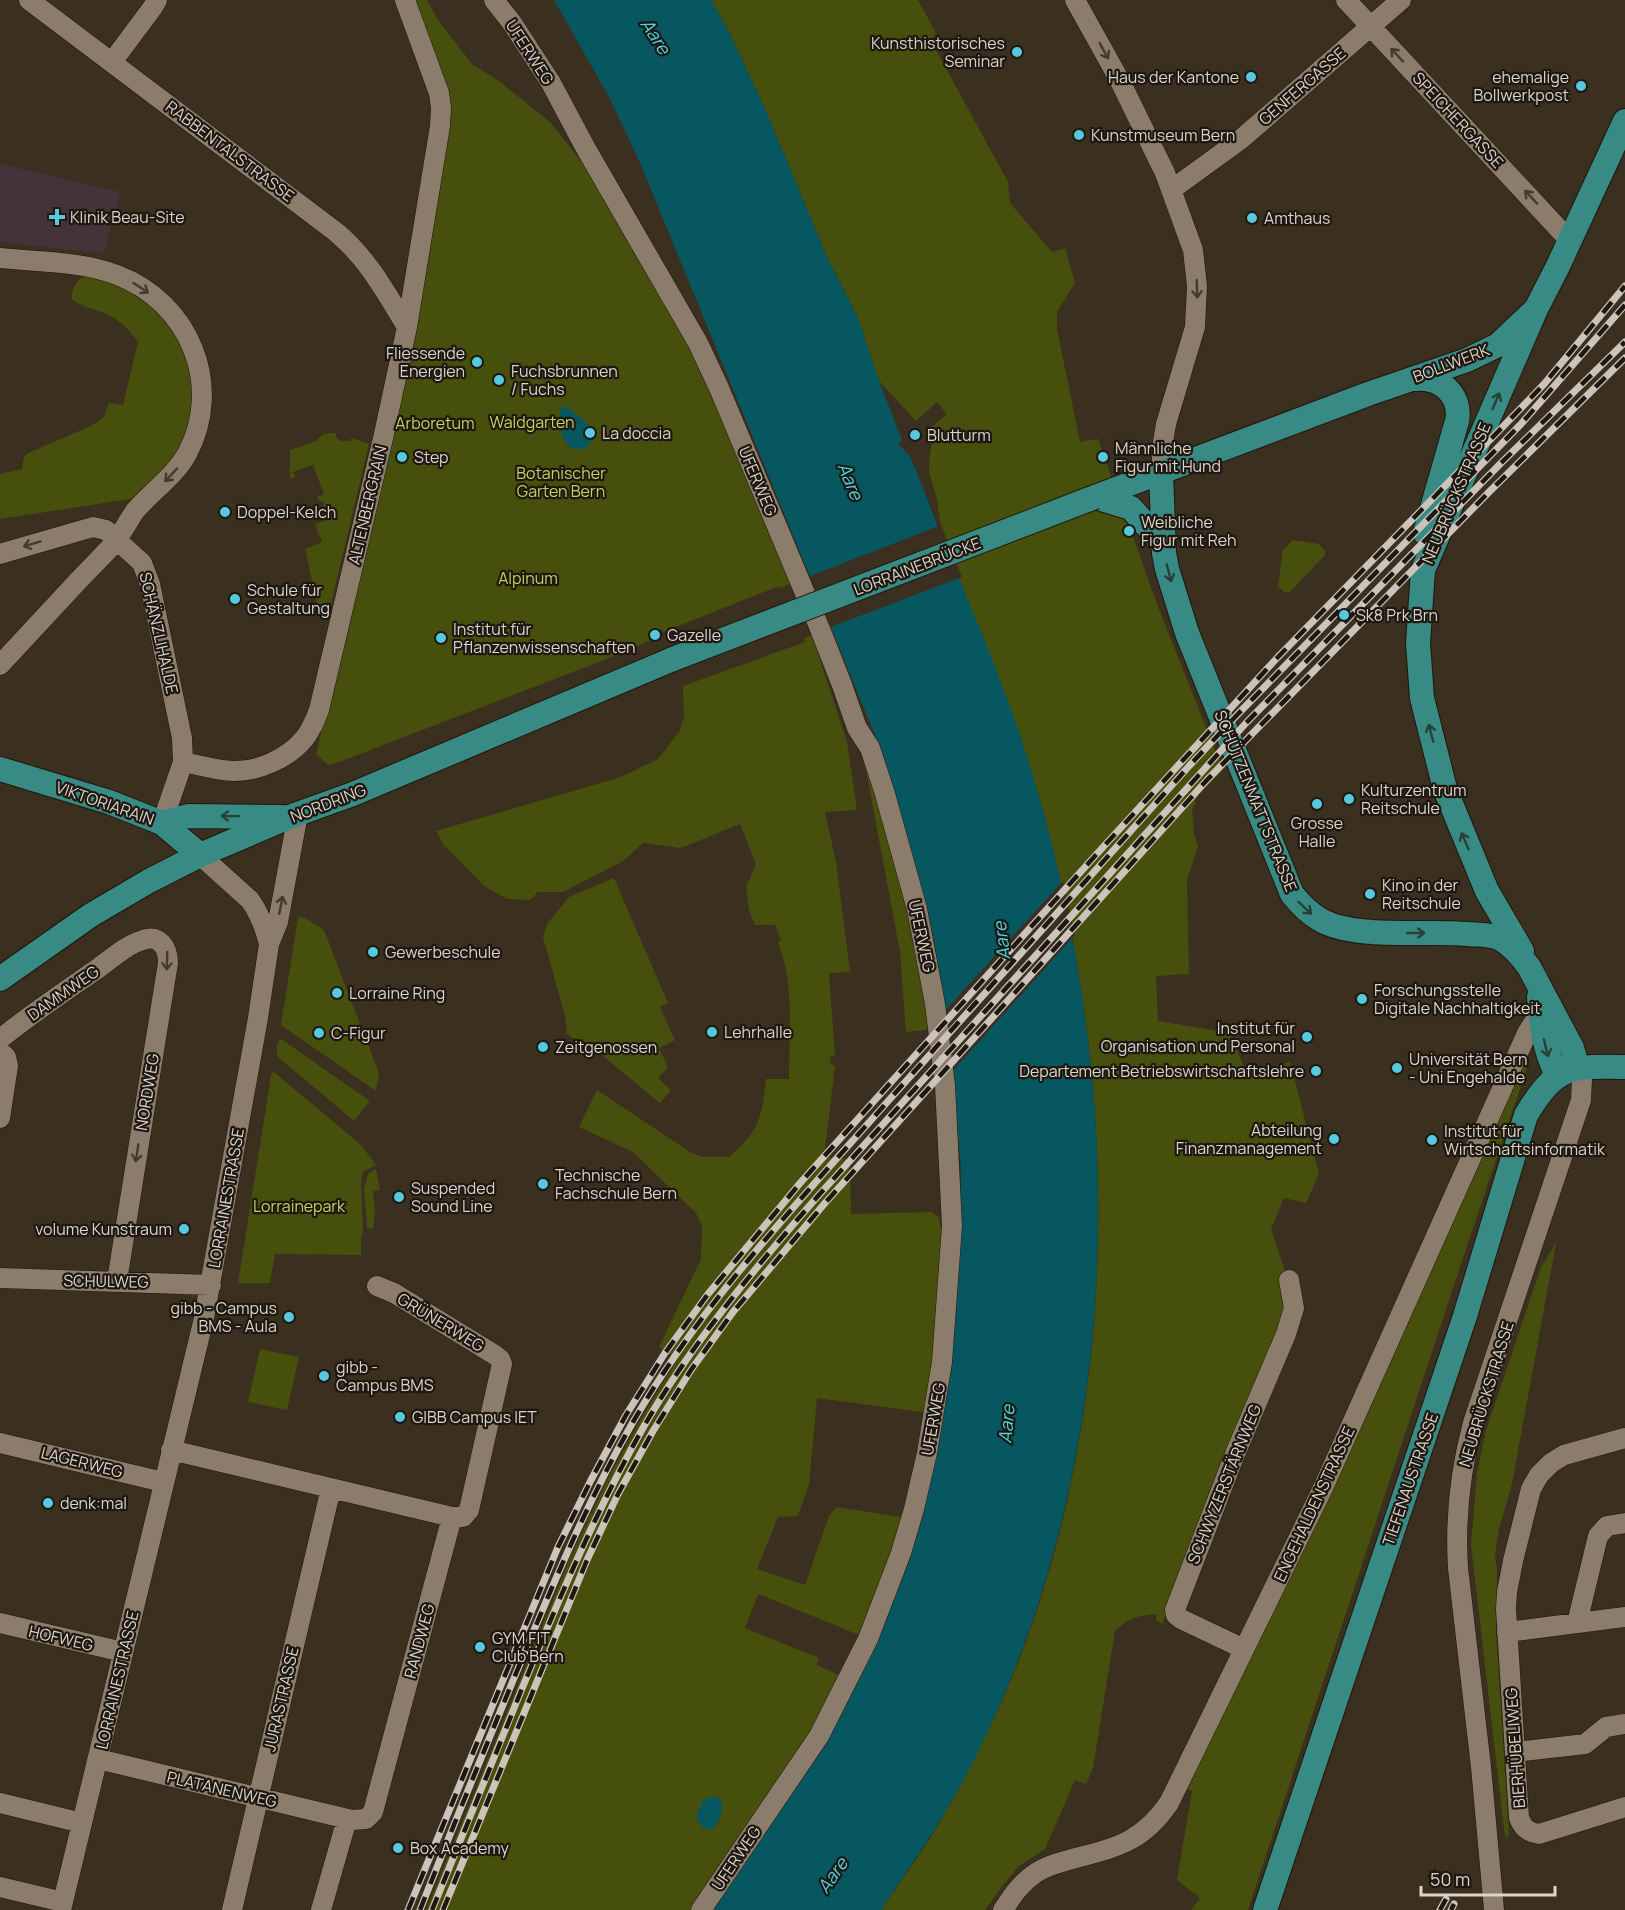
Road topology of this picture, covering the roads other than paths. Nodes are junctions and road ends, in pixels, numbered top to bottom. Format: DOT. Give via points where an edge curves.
graph roads {
  1 [pos="29,0"];
  2 [pos="157,0"];
  3 [pos="405,0"];
  4 [pos="495,0"];
  5 [pos="1075,0"];
  6 [pos="1346,0"];
  7 [pos="1401,0"];
  8 [pos="1371,27"];
  9 [pos="112,62"];
  10 [pos="1625,121"];
  11 [pos="1171,190"];
  12 [pos="1570,241"];
  13 [pos="0,258"];
  14 [pos="1536,309"];
  15 [pos="407,327"];
  16 [pos="1404,381"];
  17 [pos="1161,473"];
  18 [pos="1111,497"];
  19 [pos="117,540"];
  20 [pos="1163,544"];
  21 [pos="0,554"];
  22 [pos="1423,570"];
  23 [pos="673,659"];
  24 [pos="0,664"];
  25 [pos="183,762"];
  26 [pos="0,769"];
  27 [pos="293,816"];
  28 [pos="162,823"];
  29 [pos="200,855"];
  30 [pos="1487,891"];
  31 [pos="1475,934"];
  32 [pos="269,944"];
  33 [pos="126,949"];
  34 [pos="1533,976"];
  35 [pos="0,979"];
  36 [pos="1547,1017"];
  37 [pos="0,1040"];
  38 [pos="0,1051"];
  39 [pos="1625,1067"];
  40 [pos="1568,1072"];
  41 [pos="0,1118"];
  42 [pos="0,1278"];
  43 [pos="1289,1280"];
  44 [pos="117,1281"];
  45 [pos="211,1285"];
  46 [pos="377,1286"];
  47 [pos="1625,1437"];
  48 [pos="0,1443"];
  49 [pos="171,1450"];
  50 [pos="163,1482"];
  51 [pos="331,1488"];
  52 [pos="452,1517"];
  53 [pos="1625,1523"];
  54 [pos="1625,1617"];
  55 [pos="0,1623"];
  56 [pos="1577,1623"];
  57 [pos="1507,1632"];
  58 [pos="1244,1649"];
  59 [pos="123,1653"];
  60 [pos="1625,1724"];
  61 [pos="1515,1752"];
  62 [pos="98,1759"];
  63 [pos="258,1797"];
  64 [pos="0,1803"];
  65 [pos="1625,1807"];
  66 [pos="347,1819"];
  67 [pos="82,1823"];
  68 [pos="0,1887"];
  69 [pos="62,1906"];
  70 [pos="232,1910"];
  71 [pos="321,1910"];
  72 [pos="701,1910"];
  73 [pos="1003,1910"];
  74 [pos="1265,1910"];
  75 [pos="1494,1910"];
  1 -- 9 [label="street, RABBENTALSTRASSE"];
  2 -- 9 [label="street"];
  3 -- 15 [label="street, ALTENBERGRAIN" via="441,108"];
  4 -- 72 [label="street, UFERWEG" via="551,83 698,343 815,618 856,728 870,748 917,909 945,1085 952,1226 942,1362 927,1453 904,1542 868,1639 819,1736"];
  5 -- 11 [label="street, one-way" via="1123,86"];
  6 -- 8 [label="street, SPEICHERGASSE"];
  7 -- 8 [label="street, GENFERGASSE"];
  8 -- 11 [label="street, GENFERGASSE" via="1240,140"];
  12 -- 8 [label="street, SPEICHERGASSE, one-way"];
  9 -- 15 [label="street, RABBENTALSTRASSE" via="354,247"];
  10 -- 12 [label="main road, BOLLWERK"];
  11 -- 17 [label="street, one-way" via="1193,250 1197,295 1195,327 1166,424"];
  12 -- 14 [label="main road, BOLLWERK"];
  13 -- 19 [label="street, one-way" via="87,267 129,280 168,310 193,346 203,389 200,424 178,468 134,513"];
  14 -- 16 [label="main road, BOLLWERK" via="1489,350"];
  22 -- 14 [label="main road, NEUBRÜCKSTRASSE, one-way"];
  15 -- 25 [label="street, ALTENBERGRAIN" via="323,695 311,729 291,750 256,768 232,771"];
  16 -- 17 [label="main road, BOLLWERK"];
  16 -- 22 [label="main road" via="1435,380 1450,391 1458,409 1423,543"];
  17 -- 18 [label="main road, LORRAINEBRÜCKE"];
  17 -- 20 [label="main road, SCHÜTZENMATTSTRASSE"];
  18 -- 20 [label="main road" via="1136,512"];
  18 -- 23 [label="main road, LORRAINEBRÜCKE, bridge"];
  19 -- 21 [label="street, SCHÄNZLIHALDE, one-way" via="106,530 93,527"];
  19 -- 24 [label="street"];
  19 -- 25 [label="street, SCHÄNZLIHALDE" via="142,563 147,573 179,722"];
  20 -- 31 [label="main road, SCHÜTZENMATTSTRASSE, one-way" via="1188,633 1296,899 1319,919 1349,930"];
  30 -- 22 [label="main road, NEUBRÜCKSTRASSE, one-way" via="1445,789 1422,698 1418,643"];
  23 -- 27 [label="main road, NORDRING"];
  25 -- 28 [label="street, SCHÄNZLIHALDE"];
  26 -- 28 [label="main road, VIKTORIARAIN" via="109,802"];
  27 -- 28 [label="main road, one-way" via="188,816"];
  27 -- 29 [label="main road, NORDRING"];
  32 -- 27 [label="street, LORRAINESTRASSE, one-way" via="278,922"];
  28 -- 29 [label="main road, VIKTORIARAIN"];
  29 -- 32 [label="street, LORRAINESTRASSE" via="250,900"];
  29 -- 35 [label="main road, NORDRING" via="148,880 83,920"];
  30 -- 31 [label="main road" via="1487,912"];
  30 -- 34 [label="main road, NEUBRÜCKSTRASSE"];
  31 -- 34 [label="main road, SCHÜTZENMATTSTRASSE" via="1499,938 1521,956"];
  32 -- 45 [label="street, LORRAINESTRASSE"];
  33 -- 37 [label="street, DAMMWEG"];
  33 -- 44 [label="street, NORDWEG, one-way" via="144,939 156,940 166,947 168,957"];
  34 -- 36 [label="main road, SCHÜTZENMATTSTRASSE"];
  36 -- 40 [label="main road, SCHÜTZENMATTSTRASSE" via="1572,1048"];
  36 -- 58 [label="street, ENGEHALDENSTRASSE" via="1534,1022 1525,1038 1323,1488"];
  38 -- 41 [label="street" via="8,1066"];
  39 -- 40 [label="main road" via="1592,1066"];
  40 -- 74 [label="main road, TIEFENAUSTRASSE" via="1540,1094 1526,1116 1465,1316"];
  40 -- 75 [label="street, NEUBRÜCKSTRASSE" via="1582,1079 1581,1100 1473,1423 1458,1500 1458,1568"];
  42 -- 44 [label="street, SCHULWEG"];
  43 -- 58 [label="street, SCHWYZERSTÄRNWEG" via="1294,1308 1286,1334 1175,1610 1181,1619"];
  44 -- 45 [label="street, SCHULWEG"];
  45 -- 49 [label="street, LORRAINESTRASSE"];
  46 -- 52 [label="street, GRÜNERWEG" via="501,1361 468,1512 461,1518"];
  47 -- 57 [label="street, BIERHÜBELIWEG" via="1564,1455 1545,1468 1532,1489 1506,1601"];
  48 -- 50 [label="street, LAGERWEG"];
  49 -- 50 [label="street, LORRAINESTRASSE"];
  49 -- 51 [label="street"];
  50 -- 59 [label="street, LORRAINESTRASSE"];
  51 -- 52 [label="street"];
  51 -- 63 [label="street, JURASTRASSE"];
  52 -- 66 [label="street, RANDWEG" via="373,1812 359,1821"];
  53 -- 56 [label="street" via="1607,1526 1598,1536"];
  54 -- 56 [label="street"];
  55 -- 59 [label="street, HOFWEG"];
  56 -- 57 [label="street"];
  57 -- 61 [label="street, BIERHÜBELIWEG"];
  58 -- 73 [label="street, ENGEHALDENSTRASSE" via="1174,1794 1155,1821 1139,1835 1113,1848 1055,1864 1033,1875"];
  59 -- 62 [label="street, LORRAINESTRASSE"];
  60 -- 61 [label="street" via="1606,1727 1585,1744"];
  61 -- 65 [label="street, BIERHÜBELIWEG" via="1519,1818 1530,1832 1539,1834"];
  62 -- 63 [label="street, PLATANENWEG"];
  62 -- 67 [label="street, LORRAINESTRASSE"];
  63 -- 66 [label="street, PLATANENWEG"];
  63 -- 70 [label="street, JURASTRASSE"];
  64 -- 67 [label="street"];
  66 -- 71 [label="street"];
  67 -- 69 [label="street, LORRAINESTRASSE"];
  68 -- 69 [label="street"];
}
